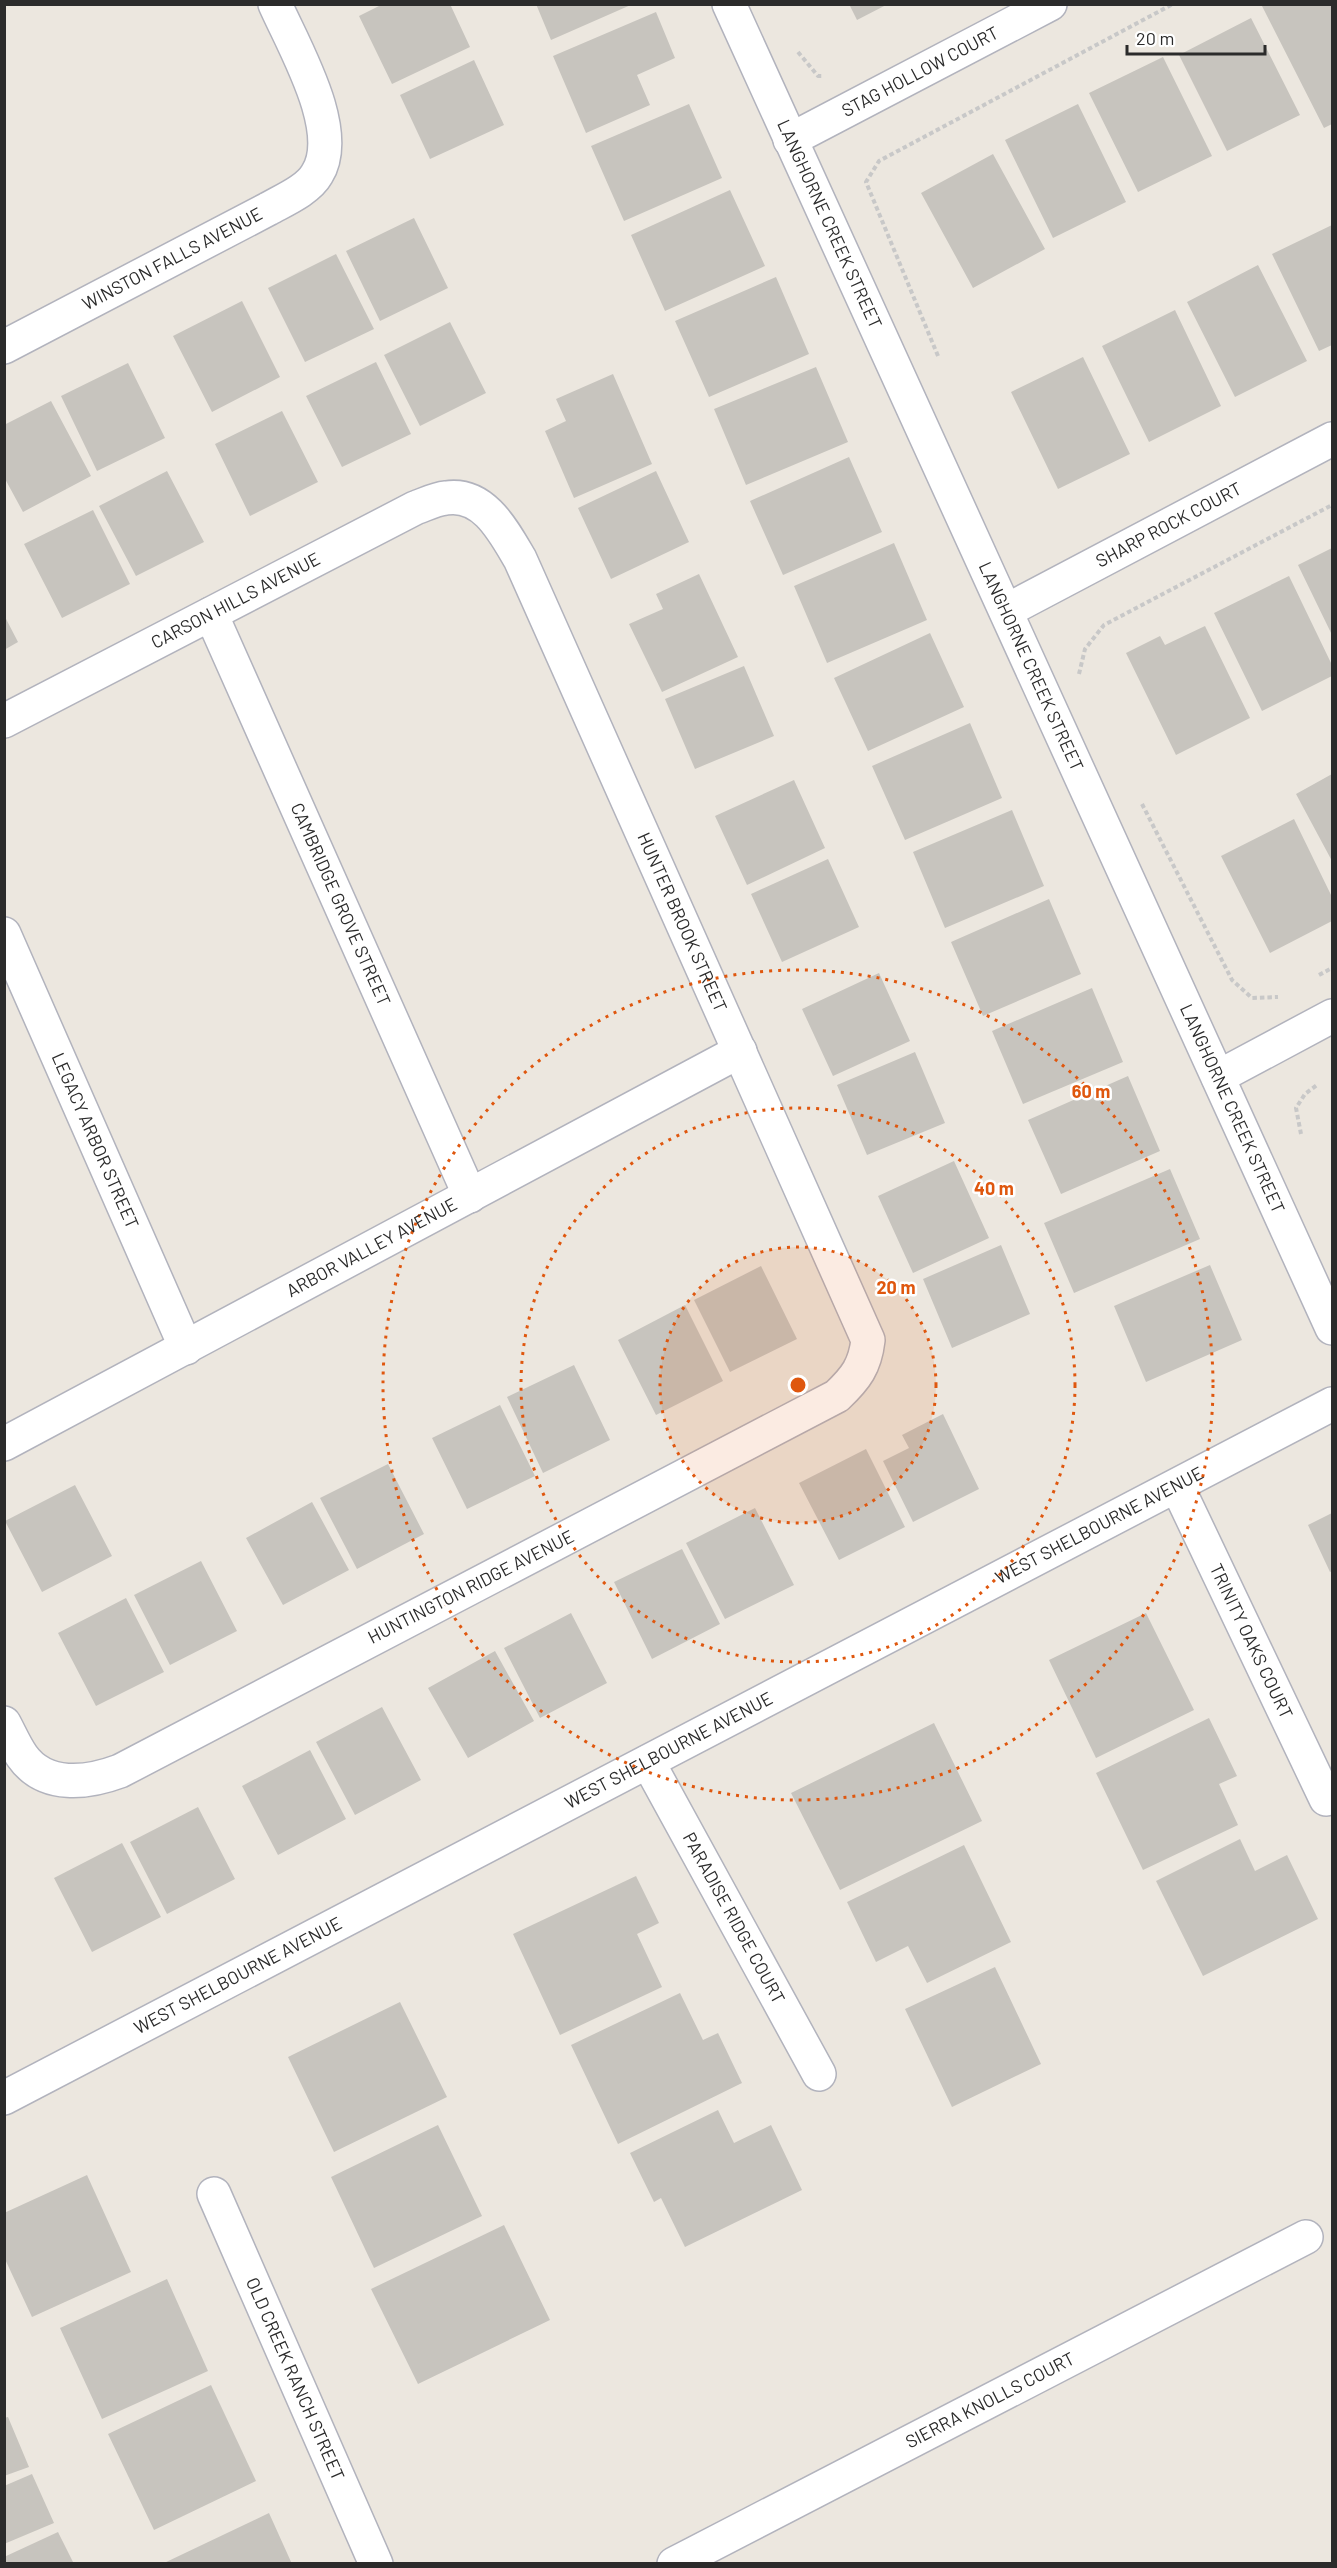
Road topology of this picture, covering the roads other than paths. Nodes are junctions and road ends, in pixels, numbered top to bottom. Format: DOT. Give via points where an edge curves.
graph roads {
  1 [pos="275,4"];
  2 [pos="729,4"];
  3 [pos="1050,4"];
  4 [pos="790,140"];
  5 [pos="4,347"];
  6 [pos="1332,439"];
  7 [pos="470,500"];
  8 [pos="1006,611"];
  9 [pos="211,614"];
  10 [pos="4,721"];
  11 [pos="4,934"];
  12 [pos="1332,1017"];
  13 [pos="740,1051"];
  14 [pos="1218,1077"];
  15 [pos="470,1196"];
  16 [pos="1332,1328"];
  17 [pos="186,1348"];
  18 [pos="865,1360"];
  19 [pos="1332,1404"];
  20 [pos="4,1444"];
  21 [pos="1177,1486"];
  22 [pos="4,1723"];
  23 [pos="648,1762"];
  24 [pos="1326,1799"];
  25 [pos="819,2074"];
  26 [pos="4,2098"];
  27 [pos="214,2194"];
  28 [pos="1306,2237"];
  29 [pos="376,2564"];
  30 [pos="674,2564"];
  1 -- 5 [label="street, WINSTON FALLS AVENUE" via="319,105 326,132 327,154 316,176 298,192"];
  2 -- 4 [label="street, LANGHORNE CREEK STREET"];
  3 -- 4 [label="street, STAG HOLLOW COURT"];
  4 -- 8 [label="street, LANGHORNE CREEK STREET"];
  6 -- 8 [label="street, SHARP ROCK COURT"];
  7 -- 9 [label="street, CARSON HILLS AVENUE" via="447,497 414,508"];
  7 -- 13 [label="street, HUNTER BROOK STREET" via="490,513 520,560"];
  8 -- 14 [label="street, LANGHORNE CREEK STREET"];
  9 -- 10 [label="street, CARSON HILLS AVENUE"];
  9 -- 15 [label="street, CAMBRIDGE GROVE STREET"];
  11 -- 17 [label="street, LEGACY ARBOR STREET"];
  12 -- 14 [label="street"];
  13 -- 15 [label="street, ARBOR VALLEY AVENUE"];
  13 -- 18 [label="street, HUNTER BROOK STREET" via="860,1320 867,1340"];
  14 -- 16 [label="street, LANGHORNE CREEK STREET"];
  15 -- 17 [label="street, ARBOR VALLEY AVENUE"];
  17 -- 20 [label="street, ARBOR VALLEY AVENUE"];
  18 -- 22 [label="street, HUNTINGTON RIDGE AVENUE" via="857,1378 837,1396 120,1771 78,1783 40,1772 23,1758"];
  19 -- 21 [label="street, WEST SHELBOURNE AVENUE"];
  21 -- 23 [label="street, WEST SHELBOURNE AVENUE"];
  21 -- 24 [label="street, TRINITY OAKS COURT"];
  23 -- 25 [label="street, PARADISE RIDGE COURT"];
  23 -- 26 [label="street, WEST SHELBOURNE AVENUE"];
  27 -- 29 [label="street, OLD CREEK RANCH STREET"];
  28 -- 30 [label="street, SIERRA KNOLLS COURT"];
}
